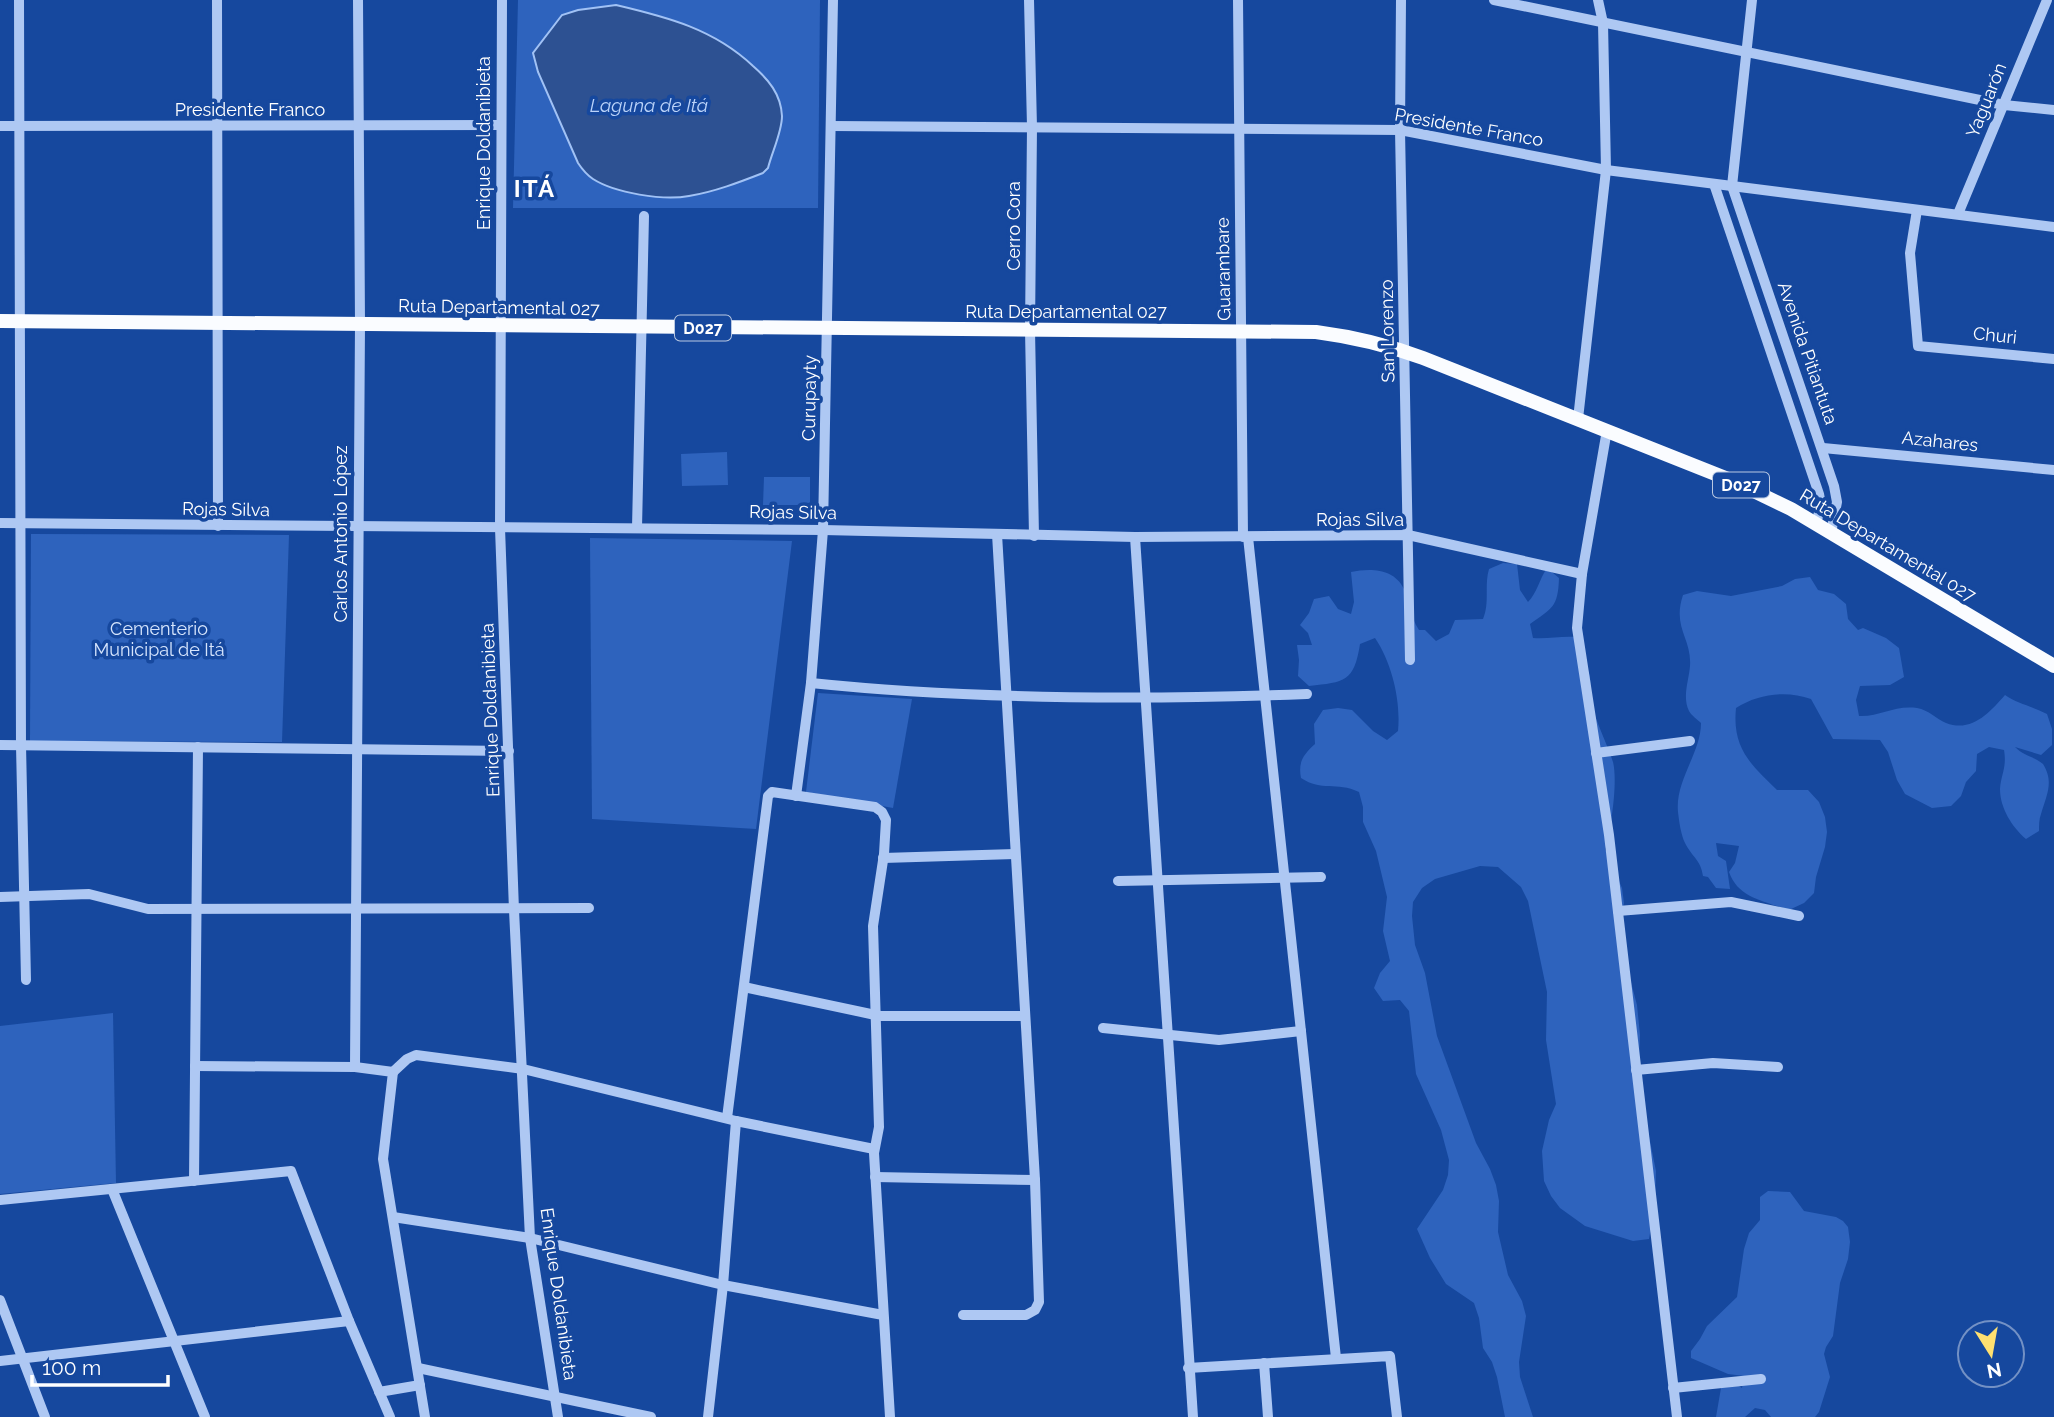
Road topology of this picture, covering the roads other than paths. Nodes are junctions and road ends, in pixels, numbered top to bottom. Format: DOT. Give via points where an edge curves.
graph roads {
  1 [pos="19,0"];
  2 [pos="217,0"];
  3 [pos="358,0"];
  4 [pos="502,0"];
  5 [pos="833,0"];
  6 [pos="1029,0"];
  7 [pos="1238,0"];
  8 [pos="1401,0"];
  9 [pos="1494,0"];
  10 [pos="1598,0"];
  11 [pos="1752,0"];
  12 [pos="2047,0"];
  13 [pos="1603,23"];
  14 [pos="1746,52"];
  15 [pos="2004,104"];
  16 [pos="2054,110"];
  17 [pos="500,125"];
  18 [pos="0,126"];
  19 [pos="20,126"];
  20 [pos="217,126"];
  21 [pos="360,126"];
  22 [pos="831,126"];
  23 [pos="1032,127"];
  24 [pos="1239,129"];
  25 [pos="1401,130"];
  26 [pos="1606,170"];
  27 [pos="1714,184"];
  28 [pos="1732,186"];
  29 [pos="1917,210"];
  30 [pos="1958,214"];
  31 [pos="644,216"];
  32 [pos="2054,227"];
  33 [pos="0,321"];
  34 [pos="20,321"];
  35 [pos="218,323"];
  36 [pos="360,324"];
  37 [pos="500,327"];
  38 [pos="641,328"];
  39 [pos="828,329"];
  40 [pos="1030,330"];
  41 [pos="1241,331"];
  42 [pos="1405,351"];
  43 [pos="2054,359"];
  44 [pos="1578,419"];
  45 [pos="1607,430"];
  46 [pos="1823,448"];
  47 [pos="2054,470"];
  48 [pos="0,523"];
  49 [pos="21,523"];
  50 [pos="1816,524"];
  51 [pos="218,526"];
  52 [pos="358,527"];
  53 [pos="500,528"];
  54 [pos="638,528"];
  55 [pos="823,530"];
  56 [pos="1831,533"];
  57 [pos="997,534"];
  58 [pos="1408,535"];
  59 [pos="1034,536"];
  60 [pos="1135,537"];
  61 [pos="1245,537"];
  62 [pos="1581,574"];
  63 [pos="1410,660"];
  64 [pos="2054,666"];
  65 [pos="811,683"];
  66 [pos="1006,694"];
  67 [pos="1307,694"];
  68 [pos="1265,696"];
  69 [pos="1146,697"];
  70 [pos="1690,741"];
  71 [pos="0,745"];
  72 [pos="21,745"];
  73 [pos="198,747"];
  74 [pos="356,749"];
  75 [pos="509,751"];
  76 [pos="1596,753"];
  77 [pos="796,796"];
  78 [pos="1016,854"];
  79 [pos="883,858"];
  80 [pos="1284,877"];
  81 [pos="1321,877"];
  82 [pos="1157,880"];
  83 [pos="1118,881"];
  84 [pos="24,896"];
  85 [pos="0,897"];
  86 [pos="589,908"];
  87 [pos="196,909"];
  88 [pos="356,909"];
  89 [pos="514,910"];
  90 [pos="1618,911"];
  91 [pos="1799,916"];
  92 [pos="26,981"];
  93 [pos="744,987"];
  94 [pos="876,1015"];
  95 [pos="1025,1016"];
  96 [pos="1103,1028"];
  97 [pos="1301,1031"];
  98 [pos="1167,1034"];
  99 [pos="195,1066"];
  100 [pos="1778,1067"];
  101 [pos="355,1068"];
  102 [pos="523,1069"];
  103 [pos="1636,1070"];
  104 [pos="393,1072"];
  105 [pos="732,1119"];
  106 [pos="874,1149"];
  107 [pos="875,1177"];
  108 [pos="1035,1180"];
  109 [pos="194,1181"];
  110 [pos="111,1189"];
  111 [pos="0,1200"];
  112 [pos="393,1217"];
  113 [pos="530,1238"];
  114 [pos="723,1285"];
  115 [pos="0,1300"];
  116 [pos="883,1315"];
  117 [pos="963,1315"];
  118 [pos="349,1321"];
  119 [pos="172,1341"];
  120 [pos="1336,1358"];
  121 [pos="22,1359"];
  122 [pos="0,1361"];
  123 [pos="1264,1363"];
  124 [pos="418,1368"];
  125 [pos="1188,1368"];
  126 [pos="1761,1379"];
  127 [pos="420,1385"];
  128 [pos="1673,1388"];
  129 [pos="379,1392"];
  130 [pos="555,1398"];
  131 [pos="45,1417"];
  132 [pos="205,1417"];
  133 [pos="390,1417"];
  134 [pos="425,1417"];
  135 [pos="558,1417"];
  136 [pos="651,1417"];
  137 [pos="708,1417"];
  138 [pos="890,1417"];
  139 [pos="1193,1417"];
  140 [pos="1268,1417"];
  141 [pos="1396,1417"];
  142 [pos="1676,1417"];
  1 -- 19 [label="street"];
  2 -- 20 [label="street"];
  3 -- 21 [label="street, Carlos Antonio López"];
  4 -- 17 [label="street, Enrique Doldanibieta"];
  5 -- 22 [label="street, Curupayty"];
  6 -- 23 [label="street, Cerro Cora"];
  7 -- 24 [label="street, Guarambare"];
  8 -- 25 [label="street, San Lorenzo"];
  9 -- 13 [label="street"];
  10 -- 13 [label="street"];
  11 -- 14 [label="street"];
  12 -- 15 [label="street, Yaguarón"];
  13 -- 14 [label="street"];
  13 -- 26 [label="street"];
  14 -- 15 [label="street"];
  14 -- 28 [label="street"];
  15 -- 16 [label="street"];
  15 -- 30 [label="street, Yaguarón"];
  17 -- 21 [label="street, Presidente Franco"];
  17 -- 37 [label="street, Enrique Doldanibieta"];
  18 -- 19 [label="street, Presidente Franco"];
  19 -- 20 [label="street, Presidente Franco"];
  19 -- 34 [label="street"];
  20 -- 21 [label="street, Presidente Franco"];
  20 -- 35 [label="street"];
  21 -- 36 [label="street, Carlos Antonio López"];
  22 -- 23 [label="street, Presidente Franco"];
  22 -- 39 [label="street, Curupayty"];
  23 -- 24 [label="street, Presidente Franco"];
  23 -- 40 [label="street, Cerro Cora"];
  24 -- 25 [label="street, Presidente Franco"];
  24 -- 41 [label="street, Guarambare"];
  25 -- 26 [label="street, Presidente Franco"];
  25 -- 42 [label="street, San Lorenzo"];
  26 -- 27 [label="street, Presidente Franco"];
  26 -- 44 [label="street"];
  27 -- 28 [label="street, Presidente Franco"];
  27 -- 50 [label="street, Avenida Pitiantuta" via="1819,494"];
  28 -- 29 [label="street, Presidente Franco"];
  28 -- 46 [label="street, Avenida Pitiantuta"];
  29 -- 30 [label="street, Presidente Franco"];
  29 -- 43 [label="street, Churi" via="1910,253 1918,346"];
  30 -- 32 [label="street, Presidente Franco"];
  31 -- 38 [label="street"];
  33 -- 34 [label="main road, Ruta Departamental 027 / D027"];
  34 -- 35 [label="main road, Ruta Departamental 027 / D027"];
  34 -- 49 [label="street"];
  35 -- 36 [label="main road, Ruta Departamental 027 / D027"];
  35 -- 51 [label="street"];
  36 -- 37 [label="main road, Ruta Departamental 027 / D027"];
  36 -- 52 [label="street, Carlos Antonio López"];
  37 -- 38 [label="main road, Ruta Departamental 027 / D027"];
  37 -- 53 [label="street, Enrique Doldanibieta"];
  38 -- 39 [label="main road, Ruta Departamental 027 / D027"];
  38 -- 54 [label="street"];
  39 -- 40 [label="main road, Ruta Departamental 027 / D027"];
  39 -- 55 [label="street, Curupayty"];
  40 -- 41 [label="main road, Ruta Departamental 027 / D027"];
  40 -- 59 [label="street, Cerro Cora"];
  41 -- 42 [label="main road, Ruta Departamental 027 / D027" via="1316,332"];
  41 -- 61 [label="street, Guarambare"];
  42 -- 44 [label="main road, Ruta Departamental 027 / D027"];
  42 -- 58 [label="street, San Lorenzo"];
  44 -- 45 [label="main road, Ruta Departamental 027 / D027"];
  45 -- 50 [label="main road, Ruta Departamental 027 / D027" via="1733,481"];
  45 -- 62 [label="street"];
  46 -- 47 [label="street, Azahares"];
  46 -- 56 [label="street, Avenida Pitiantuta" via="1836,502"];
  48 -- 49 [label="street, Rojas Silva"];
  49 -- 51 [label="street, Rojas Silva"];
  49 -- 72 [label="street"];
  50 -- 56 [label="main road, Ruta Departamental 027 / D027"];
  51 -- 52 [label="street, Rojas Silva"];
  52 -- 53 [label="street, Rojas Silva"];
  52 -- 74 [label="street, Carlos Antonio López"];
  53 -- 54 [label="street, Rojas Silva"];
  53 -- 75 [label="street, Enrique Doldanibieta"];
  54 -- 55 [label="street, Rojas Silva"];
  55 -- 57 [label="street, Rojas Silva"];
  55 -- 65 [label="street, Curupayty"];
  56 -- 64 [label="main road, Ruta Departamental 027 / D027"];
  57 -- 59 [label="street, Rojas Silva"];
  57 -- 66 [label="street"];
  58 -- 61 [label="street, Rojas Silva"];
  58 -- 62 [label="street, Rojas Silva"];
  58 -- 63 [label="street, San Lorenzo"];
  59 -- 60 [label="street, Rojas Silva"];
  60 -- 61 [label="street, Rojas Silva"];
  60 -- 69 [label="street"];
  61 -- 68 [label="street, Guarambare"];
  62 -- 76 [label="street" via="1577,628"];
  65 -- 66 [label="street"];
  65 -- 77 [label="street, Curupayty"];
  66 -- 69 [label="street"];
  66 -- 78 [label="street"];
  67 -- 68 [label="street"];
  68 -- 69 [label="street"];
  68 -- 80 [label="street, Guarambare"];
  69 -- 82 [label="street"];
  70 -- 76 [label="street"];
  71 -- 72 [label="street"];
  72 -- 73 [label="street"];
  72 -- 84 [label="street"];
  73 -- 74 [label="street"];
  73 -- 87 [label="street"];
  74 -- 75 [label="street"];
  74 -- 88 [label="street, Carlos Antonio López"];
  75 -- 89 [label="street, Enrique Doldanibieta"];
  76 -- 90 [label="street"];
  77 -- 79 [label="street" via="875,807 886,820"];
  77 -- 93 [label="street" via="772,792 768,796"];
  78 -- 79 [label="street"];
  78 -- 95 [label="street"];
  79 -- 94 [label="street" via="873,926"];
  80 -- 81 [label="street"];
  80 -- 82 [label="street"];
  80 -- 97 [label="street, Guarambare"];
  82 -- 83 [label="street"];
  82 -- 98 [label="street"];
  84 -- 85 [label="street"];
  84 -- 87 [label="street" via="89,894 149,909"];
  84 -- 92 [label="street"];
  86 -- 89 [label="street"];
  87 -- 88 [label="street"];
  87 -- 99 [label="street"];
  88 -- 89 [label="street"];
  88 -- 101 [label="street, Carlos Antonio López"];
  89 -- 102 [label="street, Enrique Doldanibieta"];
  90 -- 91 [label="street" via="1731,902"];
  90 -- 103 [label="street"];
  93 -- 94 [label="street"];
  93 -- 105 [label="street"];
  94 -- 95 [label="street"];
  94 -- 106 [label="street" via="879,1128"];
  95 -- 108 [label="street"];
  96 -- 98 [label="street"];
  97 -- 98 [label="street" via="1219,1040"];
  97 -- 120 [label="street, Guarambare"];
  98 -- 125 [label="street"];
  99 -- 101 [label="street"];
  99 -- 109 [label="street"];
  100 -- 103 [label="street" via="1713,1063"];
  101 -- 104 [label="street"];
  102 -- 104 [label="street" via="416,1055"];
  102 -- 105 [label="street"];
  102 -- 113 [label="street, Enrique Doldanibieta"];
  103 -- 128 [label="street"];
  104 -- 112 [label="street" via="383,1159"];
  105 -- 106 [label="street"];
  105 -- 114 [label="street"];
  106 -- 107 [label="street"];
  107 -- 108 [label="street"];
  107 -- 116 [label="street"];
  108 -- 117 [label="street" via="1039,1302 1035,1310 1017,1316"];
  109 -- 110 [label="street"];
  109 -- 118 [label="street" via="291,1171"];
  110 -- 111 [label="street"];
  110 -- 119 [label="street"];
  112 -- 113 [label="street"];
  112 -- 124 [label="street"];
  113 -- 114 [label="street"];
  113 -- 130 [label="street, Enrique Doldanibieta"];
  114 -- 116 [label="street"];
  114 -- 137 [label="street"];
  115 -- 121 [label="street"];
  116 -- 138 [label="street"];
  118 -- 119 [label="street"];
  118 -- 129 [label="street"];
  119 -- 121 [label="street"];
  119 -- 132 [label="street"];
  120 -- 123 [label="street"];
  120 -- 141 [label="street" via="1390,1356"];
  121 -- 122 [label="street"];
  121 -- 131 [label="street"];
  123 -- 125 [label="street"];
  123 -- 140 [label="street"];
  124 -- 127 [label="street"];
  124 -- 130 [label="street"];
  125 -- 139 [label="street"];
  126 -- 128 [label="street"];
  127 -- 129 [label="street"];
  127 -- 134 [label="street"];
  128 -- 142 [label="street"];
  129 -- 133 [label="street"];
  130 -- 135 [label="street, Enrique Doldanibieta"];
  130 -- 136 [label="street"];
}
